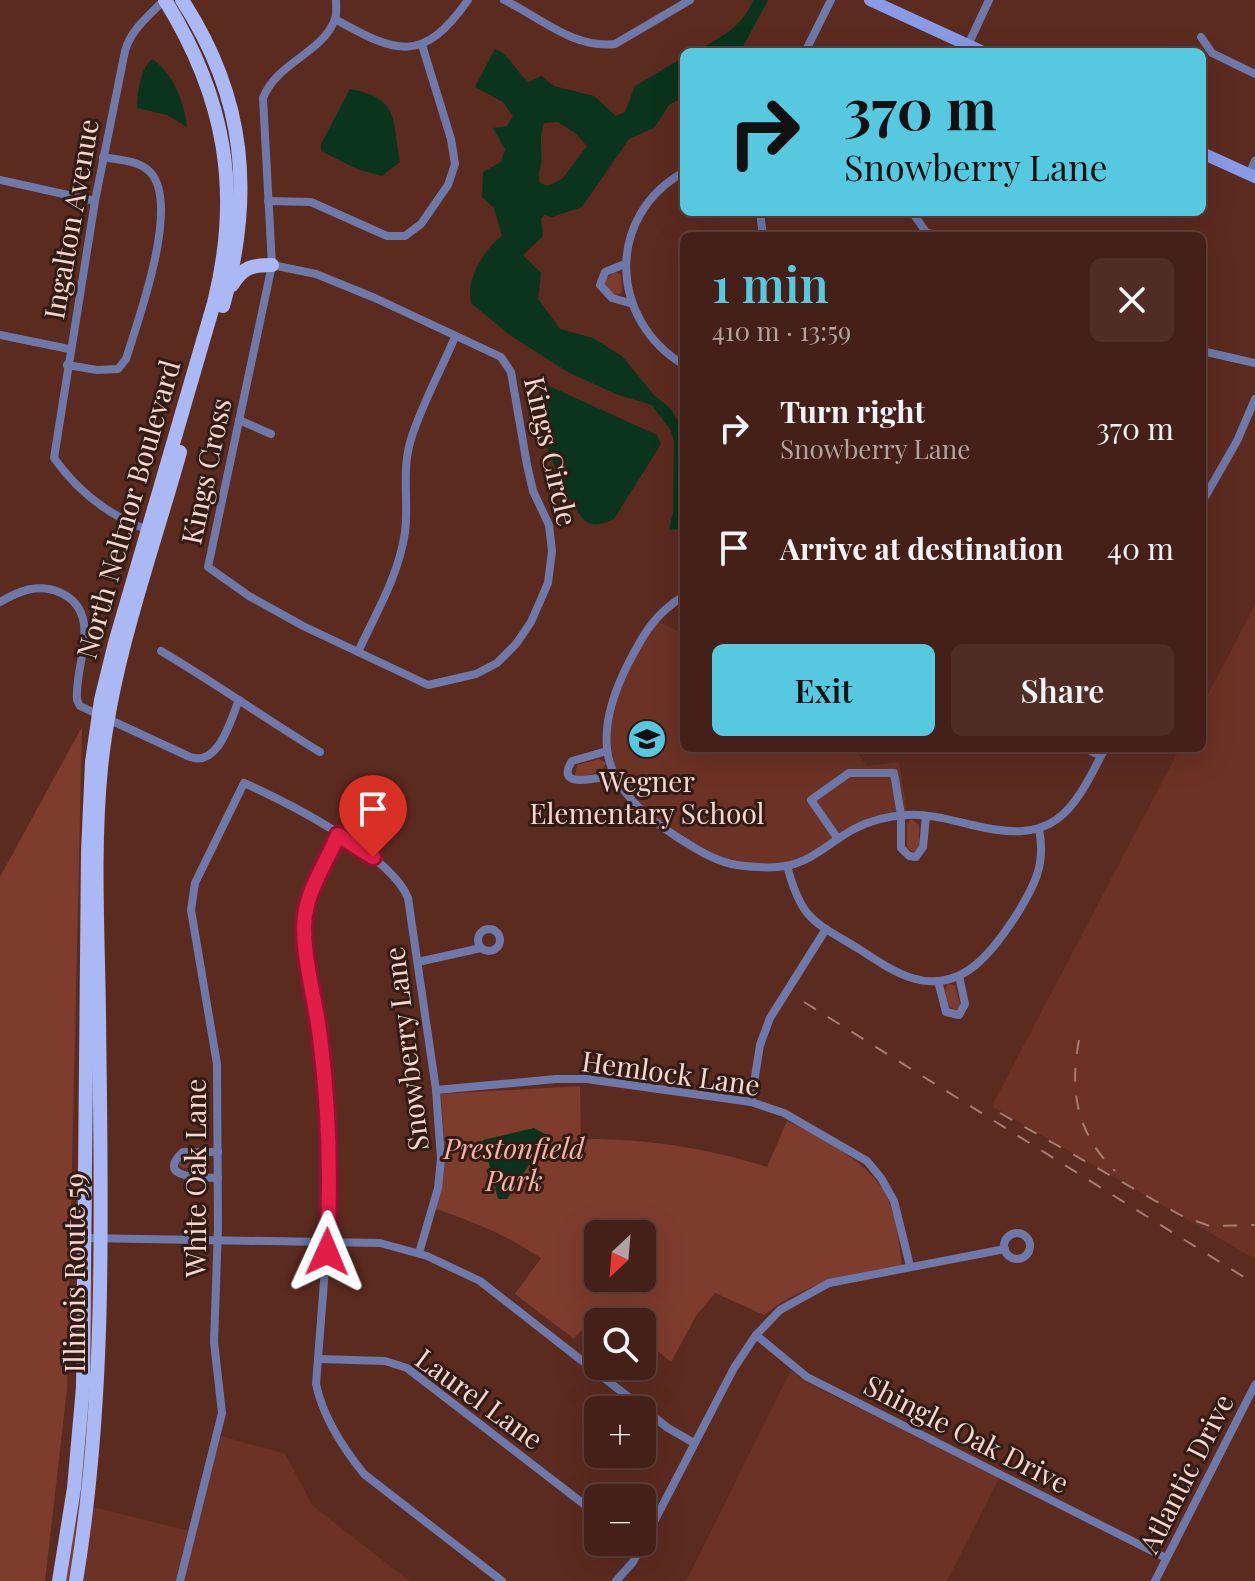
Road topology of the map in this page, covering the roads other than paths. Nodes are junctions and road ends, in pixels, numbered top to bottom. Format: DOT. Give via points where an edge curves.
graph roads {
  1 [pos="165,0"];
  2 [pos="182,0"];
  3 [pos="336,0"];
  4 [pos="468,0"];
  5 [pos="504,0"];
  6 [pos="690,0"];
  7 [pos="831,0"];
  8 [pos="870,0"];
  9 [pos="989,0"];
  10 [pos="335,19"];
  11 [pos="1201,37"];
  12 [pos="422,45"];
  13 [pos="968,45"];
  14 [pos="807,48"];
  15 [pos="974,48"];
  16 [pos="1255,74"];
  17 [pos="1206,155"];
  18 [pos="103,157"];
  19 [pos="1255,161"];
  20 [pos="680,175"];
  21 [pos="1252,176"];
  22 [pos="0,180"];
  23 [pos="95,201"];
  24 [pos="268,201"];
  25 [pos="240,232"];
  26 [pos="625,264"];
  27 [pos="270,272"];
  28 [pos="225,299"];
  29 [pos="633,304"];
  30 [pos="0,335"];
  31 [pos="455,337"];
  32 [pos="69,349"];
  33 [pos="1206,352"];
  34 [pos="680,362"];
  35 [pos="1255,363"];
  36 [pos="67,365"];
  37 [pos="1255,399"];
  38 [pos="239,420"];
  39 [pos="271,434"];
  40 [pos="1206,495"];
  41 [pos="152,531"];
  42 [pos="680,599"];
  43 [pos="0,602"];
  44 [pos="299,624"];
  45 [pos="161,651"];
  46 [pos="358,652"];
  47 [pos="239,700"];
  48 [pos="103,717"];
  49 [pos="607,751"];
  50 [pos="320,752"];
  51 [pos="1103,752"];
  52 [pos="613,775"];
  53 [pos="244,783"];
  54 [pos="901,815"];
  55 [pos="926,816"];
  56 [pos="1039,829"];
  57 [pos="338,835"];
  58 [pos="838,839"];
  59 [pos="787,866"];
  60 [pos="826,929"];
  61 [pos="481,948"];
  62 [pos="418,962"];
  63 [pos="98,964"];
  64 [pos="959,976"];
  65 [pos="938,981"];
  66 [pos="85,1048"];
  67 [pos="436,1090"];
  68 [pos="751,1102"];
  69 [pos="218,1152"];
  70 [pos="218,1178"];
  71 [pos="92,1238"];
  72 [pos="217,1242"];
  73 [pos="327,1243"];
  74 [pos="1005,1249"];
  75 [pos="419,1253"];
  76 [pos="910,1266"];
  77 [pos="756,1335"];
  78 [pos="319,1359"];
  79 [pos="1255,1385"];
  80 [pos="694,1443"];
  81 [pos="584,1504"];
  82 [pos="656,1515"];
  83 [pos="636,1556"];
  84 [pos="1166,1558"];
  85 [pos="59,1581"];
  86 [pos="76,1581"];
  87 [pos="180,1581"];
  88 [pos="502,1581"];
  89 [pos="616,1581"];
  90 [pos="1155,1581"];
  1 -- 18 [label="street, Ingalton Avenue" via="128,39"];
  1 -- 41 [label="main road, North Neltnor Boulevard" via="212,95 224,152 228,220 214,303"];
  2 -- 25 [label="main road, North Neltnor Boulevard" via="215,62 231,112 240,165"];
  3 -- 10 [label="street"];
  4 -- 12 [label="street"];
  5 -- 6 [label="street" via="596,46 615,44"];
  7 -- 14 [label="street"];
  8 -- 13 [label="street"];
  9 -- 13 [label="street"];
  10 -- 12 [label="street" via="385,45"];
  10 -- 24 [label="street" via="313,47 277,75 263,98"];
  11 -- 16 [label="street" via="1212,53"];
  12 -- 24 [label="street" via="455,164 448,185 421,224 405,236 387,236 311,202"];
  13 -- 15 [label="street"];
  17 -- 21 [label="street"];
  18 -- 23 [label="street, Ingalton Avenue"];
  18 -- 36 [label="street" via="145,167 159,184 156,253 126,359 118,369"];
  19 -- 21 [label="street"];
  20 -- 26 [label="street" via="643,209"];
  22 -- 23 [label="street"];
  23 -- 32 [label="street, Ingalton Avenue"];
  24 -- 27 [label="street, Kings Cross"];
  25 -- 27 [label="main road" via="249,253"];
  25 -- 28 [label="main road, North Neltnor Boulevard"];
  26 -- 29 [label="street"];
  26 -- 29 [label="street" via="605,272 600,285 612,298"];
  27 -- 28 [label="main road" via="251,266 244,270"];
  27 -- 31 [label="street" via="316,274"];
  27 -- 38 [label="street, Kings Cross"];
  28 -- 41 [label="main road, North Neltnor Boulevard"];
  29 -- 34 [label="street" via="652,339"];
  30 -- 32 [label="street"];
  31 -- 46 [label="street" via="411,439 402,552"];
  31 -- 46 [label="street, Kings Circle" via="501,357 511,372 530,478 549,525 548,583 516,644 476,674 428,685"];
  32 -- 36 [label="street, Ingalton Avenue"];
  33 -- 35 [label="street"];
  36 -- 41 [label="street, Ingalton Avenue" via="54,458 87,496"];
  37 -- 40 [label="street"];
  38 -- 39 [label="street"];
  38 -- 44 [label="street, Kings Cross" via="208,567"];
  41 -- 48 [label="main road, North Neltnor Boulevard"];
  42 -- 49 [label="street" via="646,628 617,685 607,719"];
  43 -- 48 [label="street" via="37,587 75,602 85,626 77,700"];
  44 -- 46 [label="street, Kings Circle"];
  45 -- 47 [label="street"];
  47 -- 48 [label="street" via="217,748 203,759"];
  47 -- 50 [label="street"];
  48 -- 63 [label="main road, North Neltnor Boulevard"];
  48 -- 66 [label="main road, North Neltnor Boulevard" via="88,812"];
  49 -- 52 [label="street"];
  49 -- 52 [label="street" via="572,761 569,774 581,782"];
  51 -- 56 [label="street" via="1075,803"];
  52 -- 59 [label="street" via="642,813 709,855 734,864"];
  53 -- 57 [label="street, Snowberry Lane"];
  53 -- 69 [label="street, White Oak Lane" via="195,883 191,910 217,1064"];
  54 -- 55 [label="street"];
  54 -- 55 [label="street" via="901,848 916,857 923,847"];
  54 -- 58 [label="street" via="855,828"];
  54 -- 58 [label="street" via="894,773 849,773 811,800"];
  55 -- 56 [label="street" via="1002,832"];
  56 -- 64 [label="street" via="1042,861 1035,885 991,953"];
  57 -- 62 [label="street, Snowberry Lane" via="403,885"];
  57 -- 73 [label="street" via="309,896 304,930 328,1099"];
  58 -- 59 [label="street"];
  59 -- 60 [label="street" via="801,908"];
  60 -- 65 [label="street" via="892,970"];
  60 -- 68 [label="street" via="770,1018"];
  61 -- 62 [label="street"];
  62 -- 67 [label="street, Snowberry Lane"];
  63 -- 71 [label="main road, Illinois Route 59"];
  64 -- 65 [label="street"];
  64 -- 65 [label="street" via="965,1004 959,1015 944,1009"];
  66 -- 71 [label="main road, Illinois Route 59"];
  67 -- 68 [label="street, Hemlock Lane" via="587,1079"];
  67 -- 75 [label="street, Snowberry Lane" via="438,1188"];
  68 -- 76 [label="street, Hemlock Lane" via="784,1113 867,1161 894,1201"];
  69 -- 70 [label="street, White Oak Lane"];
  69 -- 70 [label="street" via="183,1152 175,1168 187,1177"];
  70 -- 72 [label="street, White Oak Lane"];
  71 -- 72 [label="street"];
  71 -- 85 [label="main road, Illinois Route 59" via="74,1488"];
  71 -- 86 [label="main road, Illinois Route 59" via="96,1421"];
  72 -- 73 [label="street"];
  72 -- 87 [label="street, White Oak Lane" via="214,1342 222,1413"];
  73 -- 75 [label="street" via="380,1243"];
  73 -- 78 [label="street"];
  74 -- 76 [label="street"];
  75 -- 80 [label="street" via="480,1281"];
  76 -- 77 [label="street" via="813,1290 780,1310"];
  77 -- 80 [label="street"];
  77 -- 84 [label="street, Shingle Oak Drive" via="807,1377"];
  78 -- 81 [label="street, Laurel Lane" via="385,1361 407,1368"];
  78 -- 88 [label="street" via="319,1399 348,1457"];
  79 -- 84 [label="street, Atlantic Drive"];
  80 -- 82 [label="street"];
  83 -- 89 [label="street"];
  84 -- 90 [label="street, Atlantic Drive"];
}
